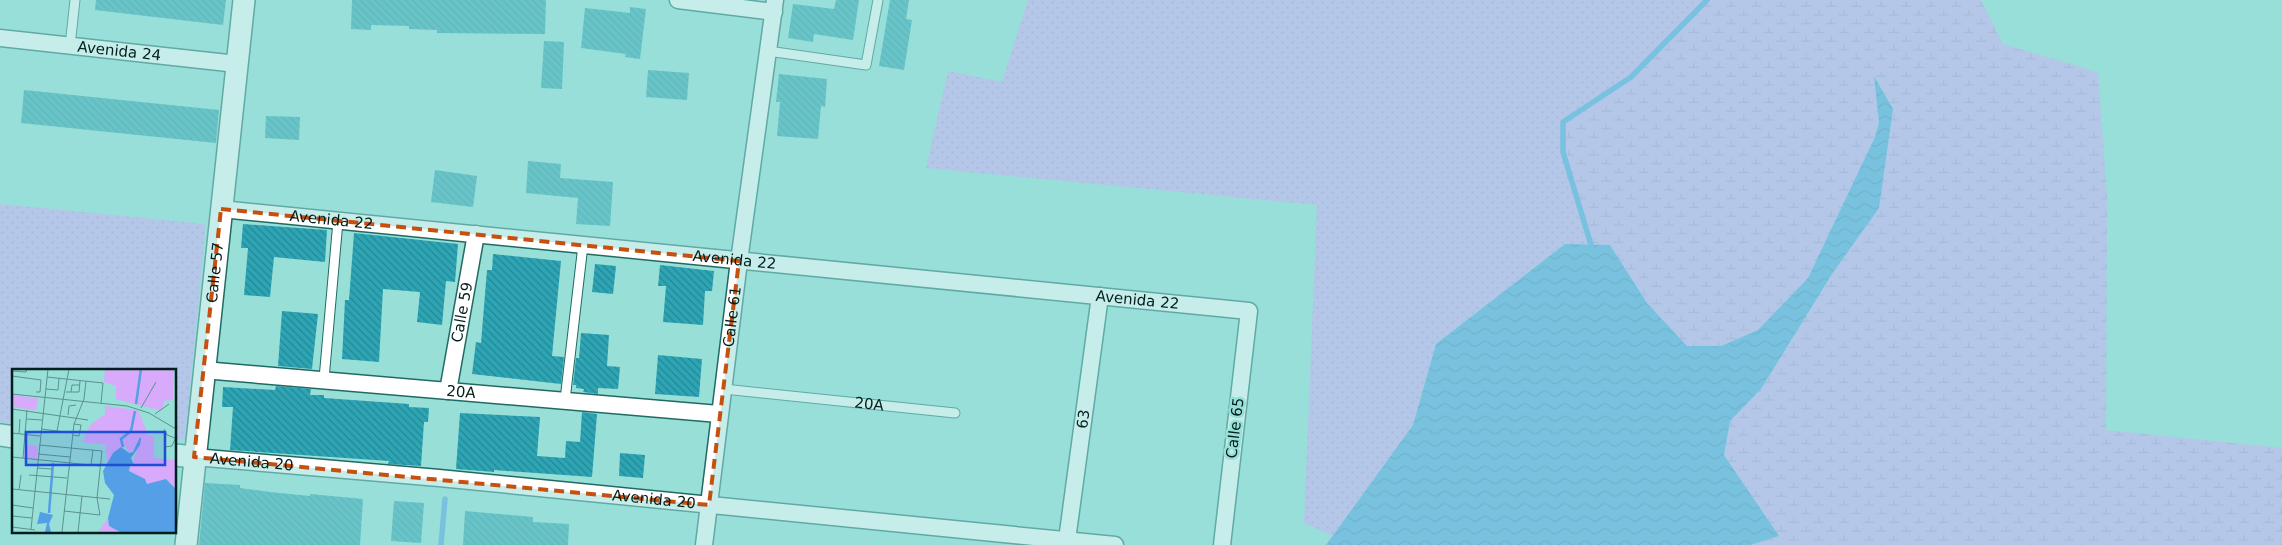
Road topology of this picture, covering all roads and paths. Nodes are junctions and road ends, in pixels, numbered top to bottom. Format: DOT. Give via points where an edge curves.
graph roads {
  1 [pos="75,0"];
  2 [pos="244,0"];
  3 [pos="678,0"];
  4 [pos="878,0"];
  5 [pos="775,6"];
  6 [pos="0,38"];
  7 [pos="70,46"];
  8 [pos="768,51"];
  9 [pos="237,64"];
  10 [pos="221,209"];
  11 [pos="338,221"];
  12 [pos="476,234"];
  13 [pos="583,245"];
  14 [pos="739,261"];
  15 [pos="1100,296"];
  16 [pos="1249,311"];
  17 [pos="203,370"];
  18 [pos="324,379"];
  19 [pos="724,389"];
  20 [pos="448,391"];
  21 [pos="565,400"];
  22 [pos="955,413"];
  23 [pos="720,414"];
  24 [pos="184,456"];
  25 [pos="709,505"];
  26 [pos="1067,540"];
  27 [pos="186,545"];
  28 [pos="704,545"];
  29 [pos="1115,545"];
  30 [pos="1222,545"];
  1 -- 7 [label="lane"];
  2 -- 9 [label="street, Calle 57"];
  3 -- 5 [label="street"];
  4 -- 8 [label="lane" via="866,65"];
  5 -- 8 [label="street, Calle 61"];
  6 -- 7 [label="street, Avenida 24"];
  7 -- 9 [label="street, Avenida 24"];
  8 -- 14 [label="street, Calle 61"];
  9 -- 10 [label="street, Calle 57"];
  10 -- 11 [label="street, Avenida 22"];
  10 -- 17 [label="street, Calle 57"];
  11 -- 12 [label="street, Avenida 22"];
  11 -- 18 [label="lane"];
  12 -- 13 [label="street, Avenida 22"];
  12 -- 20 [label="street, Calle 59"];
  13 -- 14 [label="street, Avenida 22"];
  13 -- 21 [label="lane"];
  14 -- 15 [label="street, Avenida 22"];
  14 -- 19 [label="street, Calle 61"];
  15 -- 16 [label="street, Avenida 22"];
  15 -- 26 [label="street, 63"];
  16 -- 30 [label="street, Calle 65"];
  17 -- 18 [label="street, 20A"];
  17 -- 24 [label="street, Calle 57"];
  18 -- 20 [label="street, 20A"];
  19 -- 22 [label="lane, 20A"];
  19 -- 23 [label="street, Calle 61"];
  20 -- 21 [label="street, 20A"];
  21 -- 23 [label="street, 20A"];
  23 -- 25 [label="street, Calle 61"];
  24 -- 25 [label="street, Avenida 20"];
  24 -- 27 [label="street, Calle 57"];
  25 -- 26 [label="street, Avenida 20"];
  25 -- 28 [label="street, Calle 61"];
  26 -- 29 [label="street, Avenida 20"];
}
